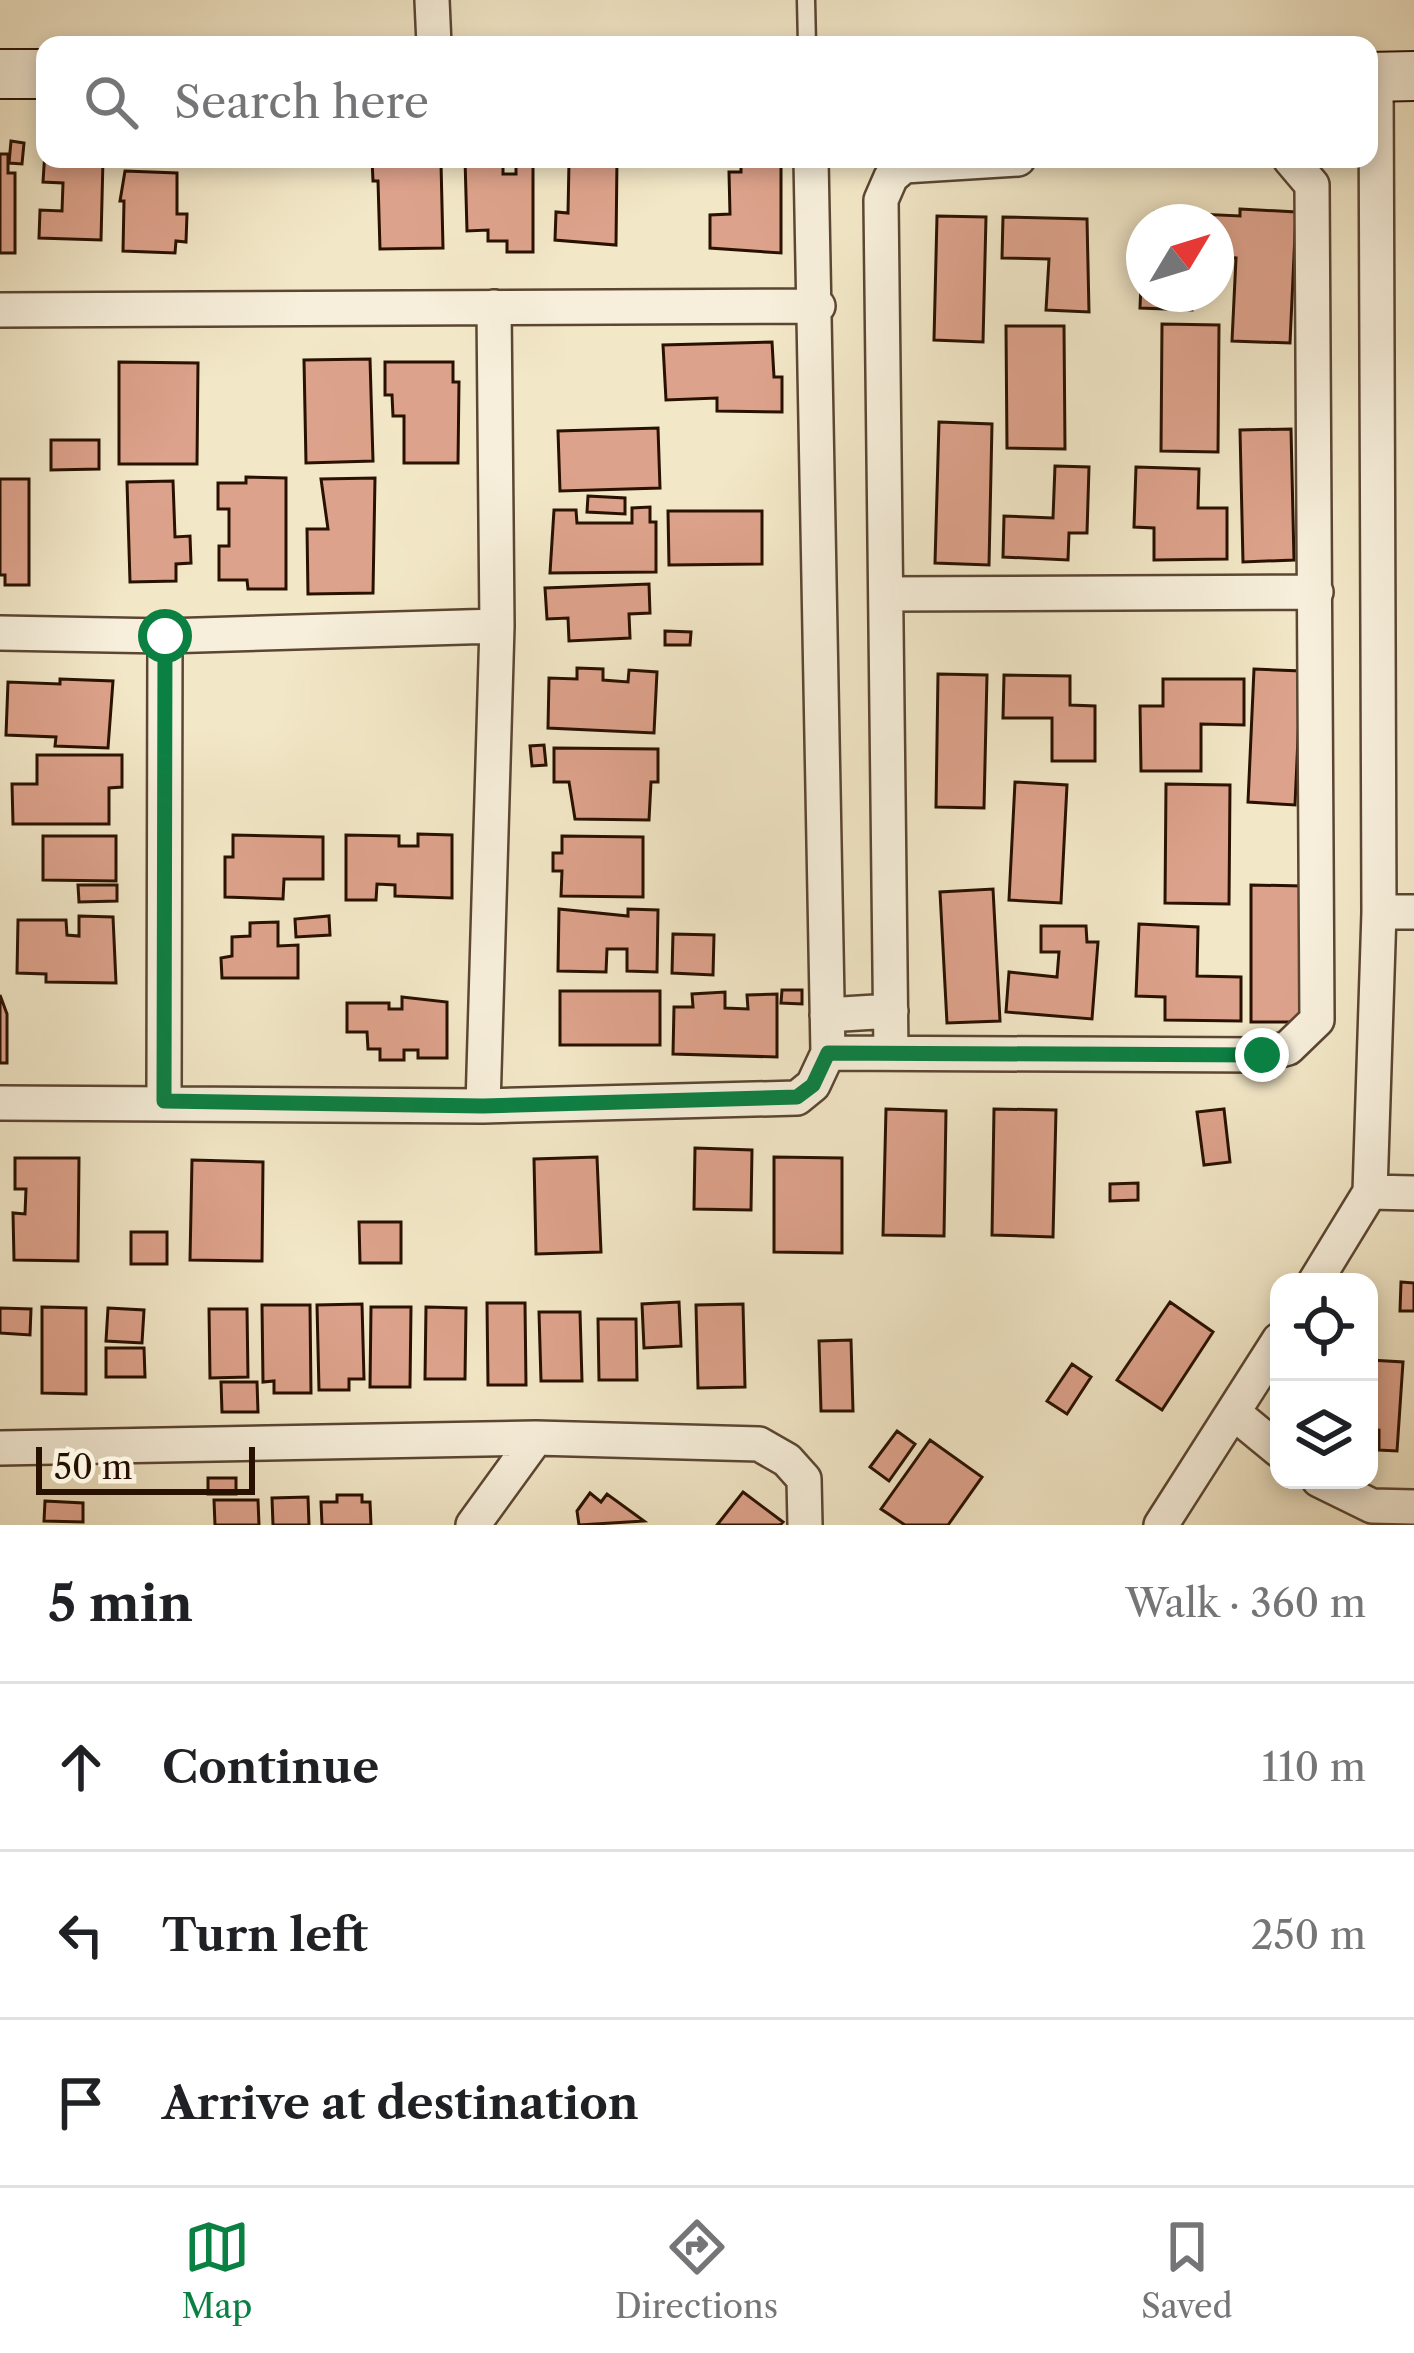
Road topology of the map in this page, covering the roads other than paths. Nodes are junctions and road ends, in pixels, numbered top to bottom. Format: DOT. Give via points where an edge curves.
graph roads {
  1 [pos="433,0"];
  2 [pos="806,0"];
  3 [pos="434,36"];
  4 [pos="807,36"];
  5 [pos="0,74"];
  6 [pos="36,74"];
  7 [pos="1386,77"];
  8 [pos="811,168"];
  9 [pos="902,168"];
  10 [pos="1298,168"];
  11 [pos="818,306"];
  12 [pos="494,307"];
  13 [pos="0,310"];
  14 [pos="1316,592"];
  15 [pos="886,594"];
  16 [pos="497,626"];
  17 [pos="0,633"];
  18 [pos="165,636"];
  19 [pos="1379,912"];
  20 [pos="1414,912"];
  21 [pos="891,1011"];
  22 [pos="827,1015"];
  23 [pos="828,1053"];
  24 [pos="891,1053"];
  25 [pos="164,1101"];
  26 [pos="0,1102"];
  27 [pos="483,1106"];
  28 [pos="1370,1192"];
  29 [pos="1414,1193"];
  30 [pos="1320,1273"];
  31 [pos="1270,1355"];
  32 [pos="1234,1413"];
  33 [pos="536,1438"];
  34 [pos="1270,1443"];
  35 [pos="0,1448"];
  36 [pos="1337,1489"];
  37 [pos="1414,1507"];
  38 [pos="473,1525"];
  39 [pos="805,1525"];
  40 [pos="1161,1525"];
  1 -- 3 [label="street"];
  2 -- 4 [label="lane"];
  5 -- 6 [label="street"];
  7 -- 19 [label="street"];
  8 -- 11 [label="street"];
  9 -- 15 [label="street" via="881,200"];
  10 -- 14 [label="street" via="1312,185"];
  11 -- 12 [label="street"];
  11 -- 22 [label="street"];
  12 -- 13 [label="street"];
  12 -- 16 [label="street"];
  14 -- 15 [label="street"];
  14 -- 24 [label="street" via="1318,1020 1309,1032 1262,1055"];
  15 -- 21 [label="street"];
  16 -- 18 [label="street"];
  16 -- 27 [label="street"];
  17 -- 18 [label="street"];
  18 -- 25 [label="street"];
  19 -- 20 [label="street"];
  19 -- 28 [label="street"];
  21 -- 22 [label="street"];
  21 -- 24 [label="street"];
  22 -- 23 [label="street"];
  23 -- 24 [label="street"];
  23 -- 27 [label="street" via="813,1085 797,1097"];
  25 -- 26 [label="street"];
  25 -- 27 [label="street"];
  28 -- 29 [label="street"];
  28 -- 30 [label="street"];
  31 -- 32 [label="street"];
  32 -- 34 [label="street"];
  32 -- 40 [label="street"];
  33 -- 35 [label="street"];
  33 -- 38 [label="street"];
  33 -- 39 [label="street" via="759,1444 804,1479"];
  36 -- 37 [label="street" via="1372,1506"];
}
